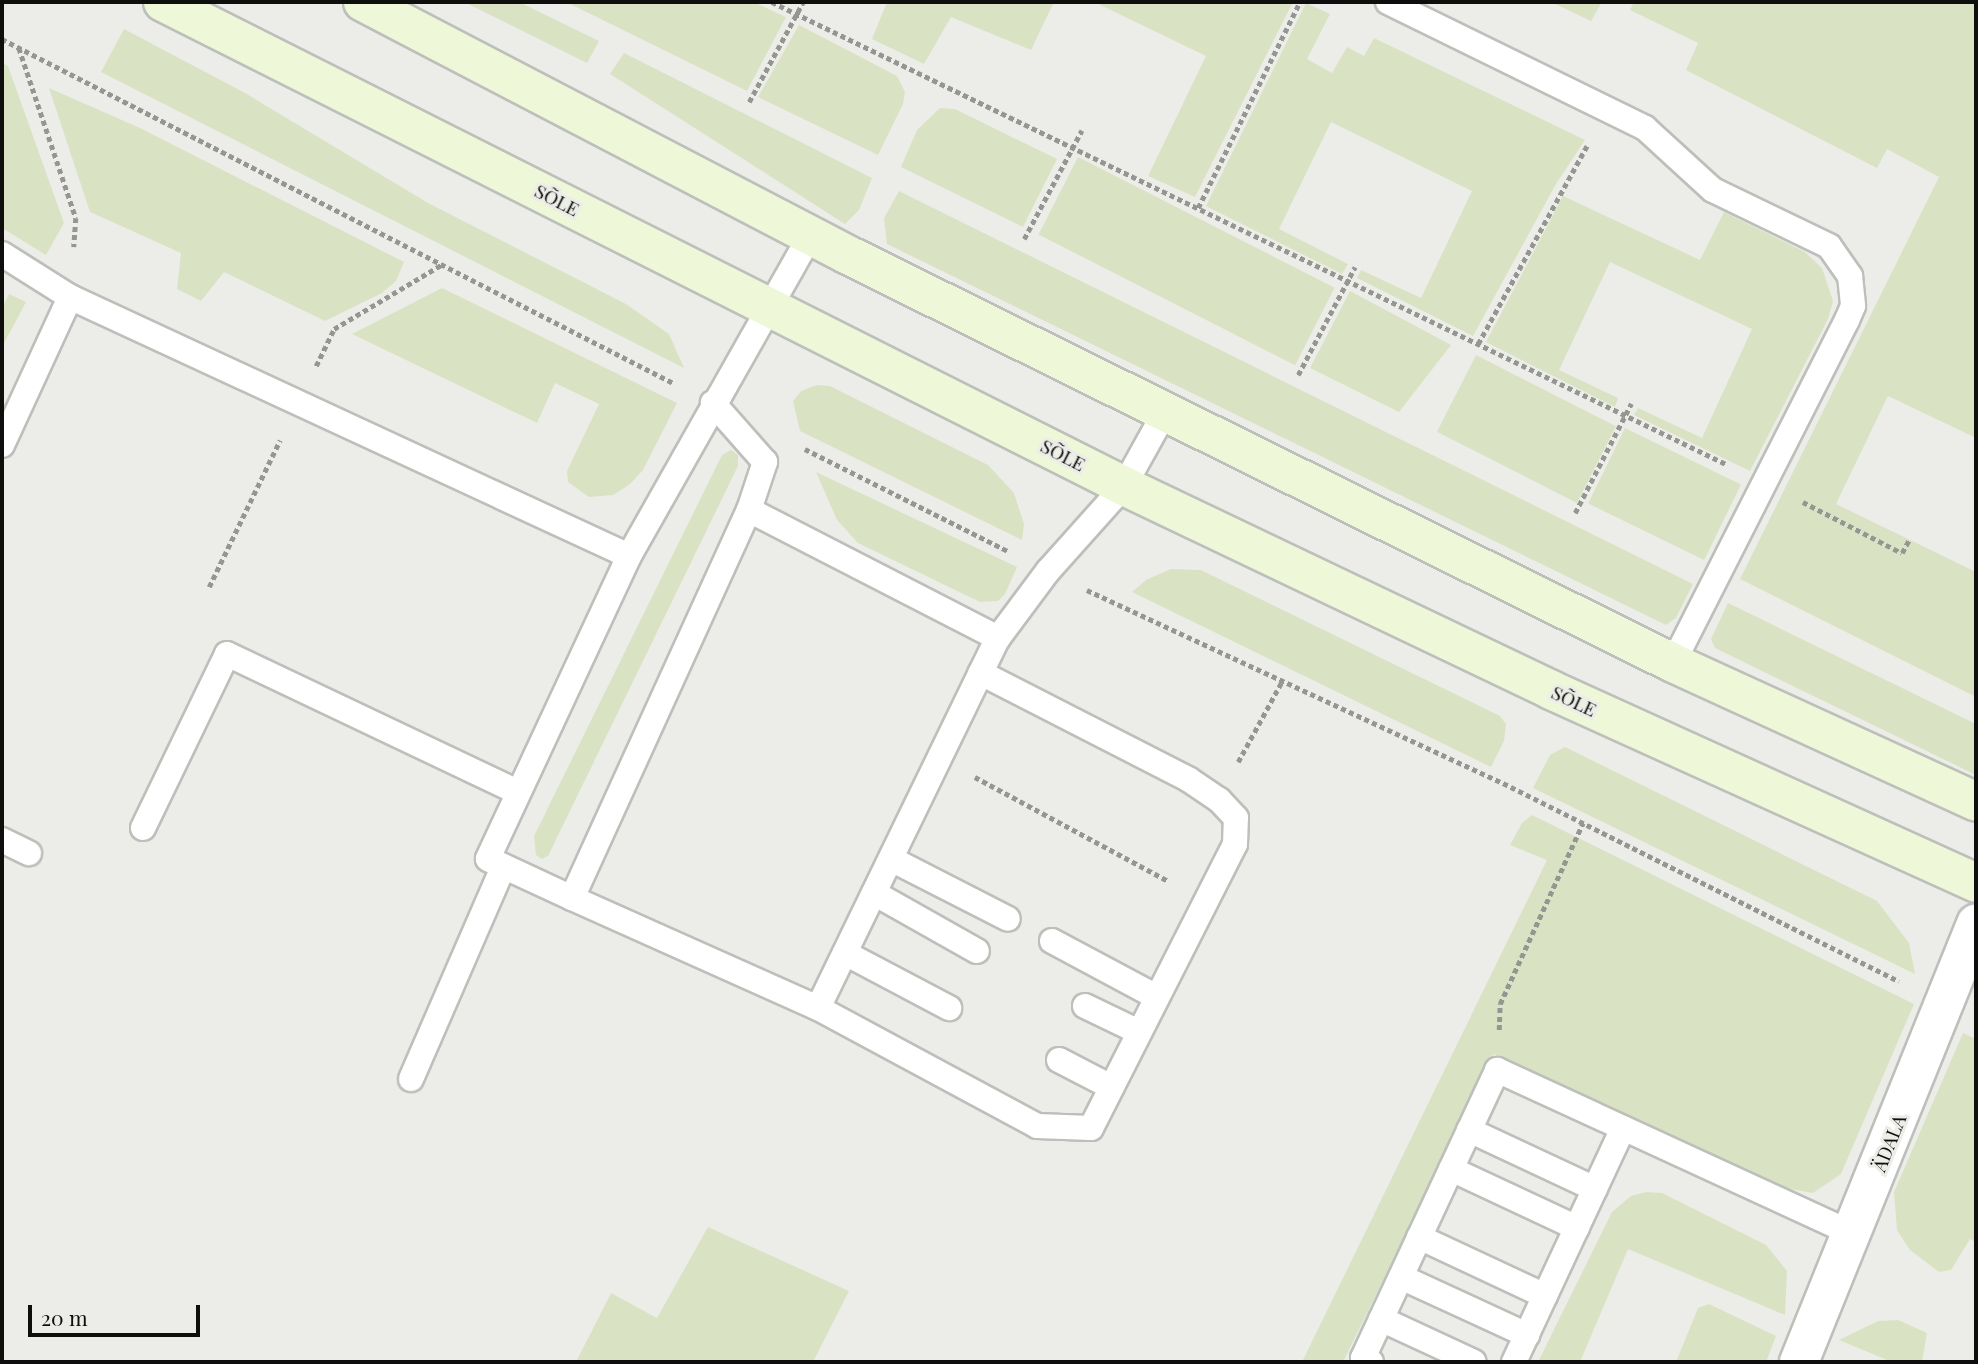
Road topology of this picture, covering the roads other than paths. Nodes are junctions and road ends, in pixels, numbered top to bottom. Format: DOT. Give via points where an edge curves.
graph roads {
  1 [pos="163,2"];
  2 [pos="363,2"];
  3 [pos="1388,2"];
  4 [pos="810,236"];
  5 [pos="2,254"];
  6 [pos="71,297"];
  7 [pos="771,306"];
  8 [pos="713,403"];
  9 [pos="1166,412"];
  10 [pos="2,445"];
  11 [pos="1124,486"];
  12 [pos="749,510"];
  13 [pos="629,556"];
  14 [pos="998,638"];
  15 [pos="1672,663"];
  16 [pos="981,673"];
  17 [pos="518,792"];
  18 [pos="1976,802"];
  19 [pos="143,828"];
  20 [pos="2,840"];
  21 [pos="29,853"];
  22 [pos="891,859"];
  23 [pos="503,867"];
  24 [pos="1976,883"];
  25 [pos="874,893"];
  26 [pos="572,898"];
  27 [pos="1008,919"];
  28 [pos="1976,923"];
  29 [pos="1052,941"];
  30 [pos="977,951"];
  31 [pos="845,953"];
  32 [pos="1157,997"];
  33 [pos="1085,1006"];
  34 [pos="818,1008"];
  35 [pos="949,1008"];
  36 [pos="1139,1032"];
  37 [pos="1059,1059"];
  38 [pos="411,1079"];
  39 [pos="1111,1087"];
  40 [pos="1623,1128"];
  41 [pos="1469,1130"];
  42 [pos="1451,1169"];
  43 [pos="1595,1189"];
  44 [pos="1577,1228"];
  45 [pos="1853,1234"];
  46 [pos="1419,1237"];
  47 [pos="1401,1277"];
  48 [pos="1545,1296"];
  49 [pos="1381,1319"];
  50 [pos="1527,1335"];
  51 [pos="1371,1362"];
  52 [pos="1474,1362"];
  53 [pos="1514,1362"];
  54 [pos="1799,1362"];
  1 -- 7 [label="main road, SÕLE"];
  2 -- 4 [label="main road"];
  3 -- 15 [label="lane" via="1656,135 1713,190 1829,246 1850,276 1853,306 1847,320"];
  4 -- 7 [label="lane"];
  4 -- 9 [label="main road"];
  5 -- 6 [label="lane"];
  6 -- 10 [label="lane"];
  6 -- 13 [label="lane"];
  7 -- 8 [label="lane"];
  7 -- 11 [label="main road, SÕLE"];
  8 -- 12 [label="lane" via="765,462"];
  8 -- 13 [label="lane"];
  9 -- 11 [label="lane"];
  9 -- 15 [label="main road"];
  11 -- 14 [label="lane" via="1048,571"];
  11 -- 24 [label="main road, SÕLE" via="1551,690"];
  12 -- 14 [label="lane"];
  12 -- 26 [label="lane"];
  13 -- 17 [label="lane"];
  14 -- 16 [label="lane"];
  15 -- 18 [label="main road"];
  16 -- 22 [label="lane"];
  16 -- 32 [label="lane" via="1188,779 1236,818 1235,844"];
  17 -- 19 [label="lane" via="227,654"];
  17 -- 23 [label="lane" via="488,859"];
  20 -- 21 [label="lane"];
  22 -- 25 [label="lane"];
  22 -- 27 [label="lane"];
  23 -- 26 [label="lane"];
  23 -- 38 [label="lane"];
  25 -- 30 [label="lane"];
  25 -- 31 [label="lane"];
  26 -- 34 [label="lane"];
  28 -- 45 [label="street, ÄDALA"];
  29 -- 32 [label="lane"];
  31 -- 34 [label="lane"];
  31 -- 35 [label="lane"];
  32 -- 36 [label="lane"];
  33 -- 36 [label="lane"];
  34 -- 39 [label="lane" via="1037,1126 1091,1128"];
  36 -- 39 [label="lane"];
  37 -- 39 [label="lane"];
  40 -- 41 [label="lane" via="1497,1070"];
  40 -- 43 [label="lane"];
  40 -- 45 [label="lane"];
  41 -- 42 [label="lane"];
  41 -- 43 [label="lane"];
  42 -- 44 [label="lane"];
  42 -- 46 [label="lane"];
  43 -- 44 [label="lane"];
  44 -- 48 [label="lane"];
  45 -- 54 [label="street, ÄDALA"];
  46 -- 47 [label="lane"];
  46 -- 48 [label="lane"];
  47 -- 49 [label="lane"];
  47 -- 50 [label="lane"];
  48 -- 50 [label="lane"];
  49 -- 51 [label="lane" via="1363,1359"];
  49 -- 52 [label="lane"];
  50 -- 53 [label="lane"];
}
